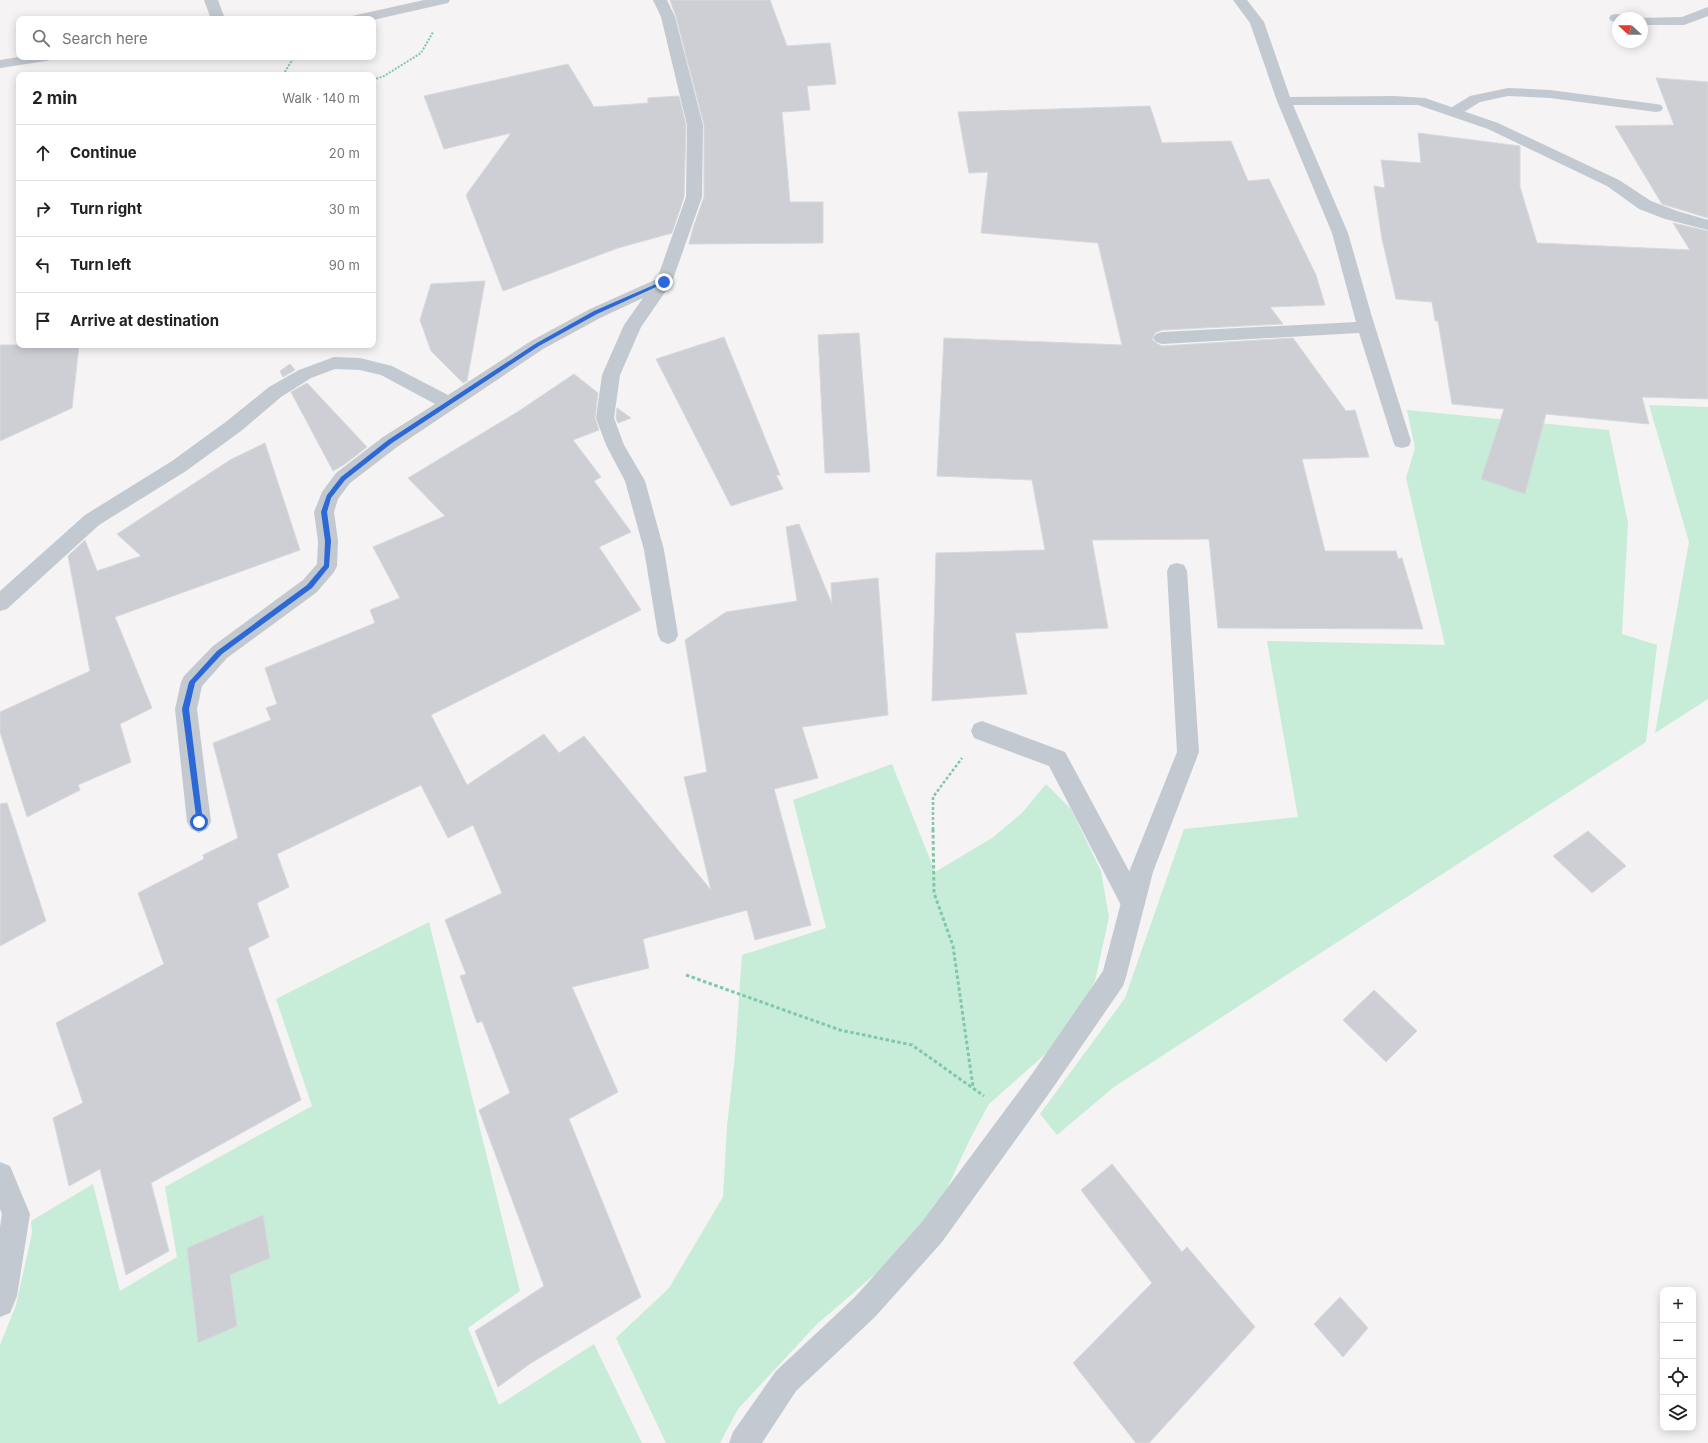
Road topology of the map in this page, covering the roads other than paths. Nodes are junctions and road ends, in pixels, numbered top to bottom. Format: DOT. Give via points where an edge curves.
graph roads {
  1 [pos="211,0"];
  2 [pos="382,0"];
  3 [pos="443,0"];
  4 [pos="660,0"];
  5 [pos="1240,0"];
  6 [pos="392,11"];
  7 [pos="1708,11"];
  8 [pos="217,16"];
  9 [pos="370,16"];
  10 [pos="1648,21"];
  11 [pos="26,60"];
  12 [pos="0,64"];
  13 [pos="1284,101"];
  14 [pos="1656,108"];
  15 [pos="1454,112"];
  16 [pos="1708,224"];
  17 [pos="664,282"];
  18 [pos="1367,328"];
  19 [pos="1162,338"];
  20 [pos="449,403"];
  21 [pos="1402,441"];
  22 [pos="1177,571"];
  23 [pos="0,603"];
  24 [pos="668,635"];
  25 [pos="982,731"];
  26 [pos="199,822"];
  27 [pos="1133,903"];
  28 [pos="0,1176"];
  29 [pos="0,1303"];
  30 [pos="744,1443"];
  1 -- 8 [label="street"];
  2 -- 6 [label="street"];
  3 -- 6 [label="street"];
  4 -- 17 [label="street" via="668,17 695,125 694,196"];
  5 -- 13 [label="street" via="1257,22"];
  6 -- 9 [label="street"];
  7 -- 10 [label="street" via="1684,21"];
  11 -- 12 [label="street"];
  13 -- 15 [label="street" via="1420,101"];
  13 -- 18 [label="street" via="1340,233"];
  14 -- 15 [label="street" via="1550,94 1508,92 1475,99"];
  15 -- 16 [label="street" via="1493,126 1613,183 1645,205 1671,215"];
  17 -- 20 [label="street" via="596,313 537,345"];
  17 -- 24 [label="street" via="633,325 611,375 605,418 615,445 635,481 654,550"];
  18 -- 19 [label="street"];
  18 -- 21 [label="street"];
  20 -- 23 [label="street" via="386,370 360,364 334,363 305,374 275,392 180,466 92,520"];
  20 -- 26 [label="street" via="390,442 343,478 329,497 324,512 328,541 327,566 310,586 220,652 192,682 186,709"];
  22 -- 27 [label="street" via="1188,752 1141,872"];
  25 -- 27 [label="street" via="1057,759"];
  27 -- 30 [label="street" via="1114,977 1014,1120 932,1232 865,1307 786,1381"];
  28 -- 29 [label="street" via="16,1214"];
}
